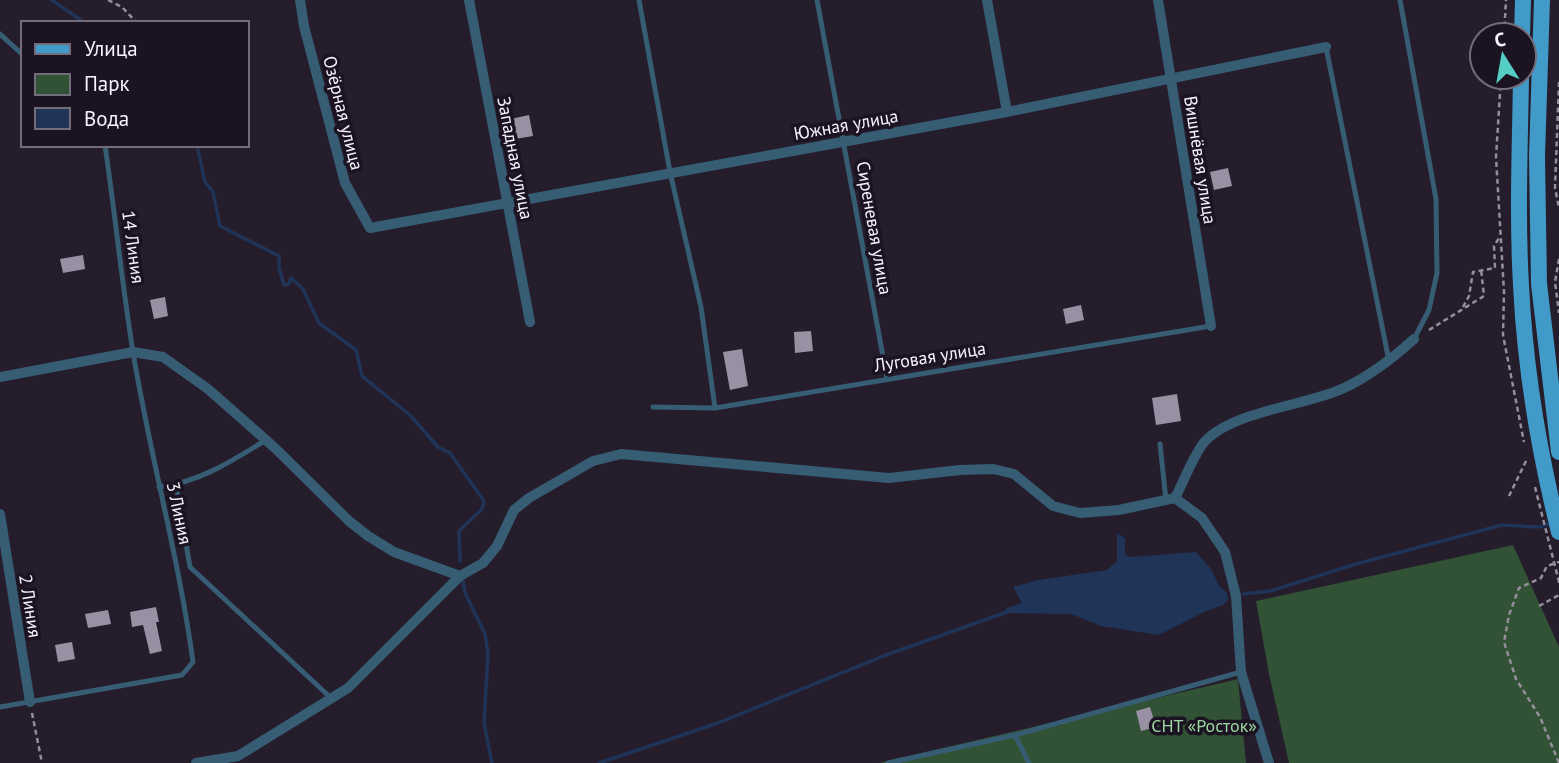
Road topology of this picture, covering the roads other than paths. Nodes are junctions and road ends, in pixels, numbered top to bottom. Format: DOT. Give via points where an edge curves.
graph roads {
  1 [pos="300,0"];
  2 [pos="469,0"];
  3 [pos="639,0"];
  4 [pos="817,0"];
  5 [pos="987,0"];
  6 [pos="1158,0"];
  7 [pos="1400,0"];
  8 [pos="1523,0"];
  9 [pos="1542,0"];
  10 [pos="1522,21"];
  11 [pos="0,34"];
  12 [pos="1326,47"];
  13 [pos="21,53"];
  14 [pos="1171,79"];
  15 [pos="1521,91"];
  16 [pos="1007,112"];
  17 [pos="844,142"];
  18 [pos="105,147"];
  19 [pos="670,172"];
  20 [pos="508,202"];
  21 [pos="370,228"];
  22 [pos="530,321"];
  23 [pos="1211,326"];
  24 [pos="1414,339"];
  25 [pos="133,352"];
  26 [pos="1389,361"];
  27 [pos="0,377"];
  28 [pos="887,378"];
  29 [pos="653,407"];
  30 [pos="715,408"];
  31 [pos="266,440"];
  32 [pos="1160,444"];
  33 [pos="1559,452"];
  34 [pos="176,485"];
  35 [pos="159,487"];
  36 [pos="1171,499"];
  37 [pos="0,514"];
  38 [pos="1559,532"];
  39 [pos="460,576"];
  40 [pos="1241,672"];
  41 [pos="331,698"];
  42 [pos="30,702"];
  43 [pos="0,707"];
  44 [pos="1015,735"];
  45 [pos="196,763"];
  46 [pos="888,763"];
  47 [pos="1029,763"];
  48 [pos="1269,763"];
  1 -- 21 [label="street, Озёрная улица" via="345,183"];
  2 -- 20 [label="street, Западная улица"];
  3 -- 19 [label="lane"];
  4 -- 17 [label="lane, Сиреневая улица"];
  5 -- 16 [label="street"];
  6 -- 14 [label="street, Вишнёвая улица"];
  7 -- 24 [label="lane" via="1436,199 1437,273 1429,310"];
  8 -- 10 [label="main road"];
  9 -- 33 [label="main road" via="1539,284"];
  11 -- 13 [label="lane"];
  12 -- 14 [label="street, Южная улица"];
  12 -- 26 [label="lane"];
  14 -- 16 [label="street, Южная улица"];
  14 -- 23 [label="street, Вишнёвая улица"];
  15 -- 38 [label="main road" via="1521,286 1538,483"];
  16 -- 17 [label="street, Южная улица"];
  17 -- 19 [label="street, Южная улица"];
  17 -- 28 [label="lane, Сиреневая улица"];
  18 -- 25 [label="lane, 14 Линия"];
  19 -- 20 [label="street, Южная улица"];
  19 -- 30 [label="lane" via="701,307"];
  20 -- 21 [label="street, Южная улица"];
  20 -- 22 [label="street, Западная улица"];
  23 -- 28 [label="lane, Луговая улица"];
  24 -- 26 [label="street"];
  25 -- 27 [label="street"];
  25 -- 31 [label="street" via="163,357"];
  25 -- 35 [label="lane, 3 Линия"];
  26 -- 36 [label="street" via="1343,389 1223,428 1203,444"];
  28 -- 30 [label="lane, Луговая улица"];
  29 -- 30 [label="lane, Луговая улица"];
  31 -- 34 [label="lane" via="225,466"];
  31 -- 39 [label="street" via="368,536 394,552"];
  32 -- 36 [label="lane"];
  34 -- 35 [label="lane"];
  34 -- 41 [label="lane" via="190,567"];
  35 -- 42 [label="lane, 3 Линия" via="193,662 182,676"];
  36 -- 39 [label="street" via="1080,513 1053,506 1014,474 993,469 889,478 621,454 593,461 513,510 497,547"];
  36 -- 40 [label="street" via="1202,518 1225,552 1236,596"];
  37 -- 42 [label="street, 2 Линия"];
  39 -- 41 [label="street" via="348,688"];
  40 -- 44 [label="lane"];
  40 -- 48 [label="street"];
  41 -- 45 [label="street" via="238,756"];
  42 -- 43 [label="lane"];
  44 -- 46 [label="lane"];
  44 -- 47 [label="lane"];
}
